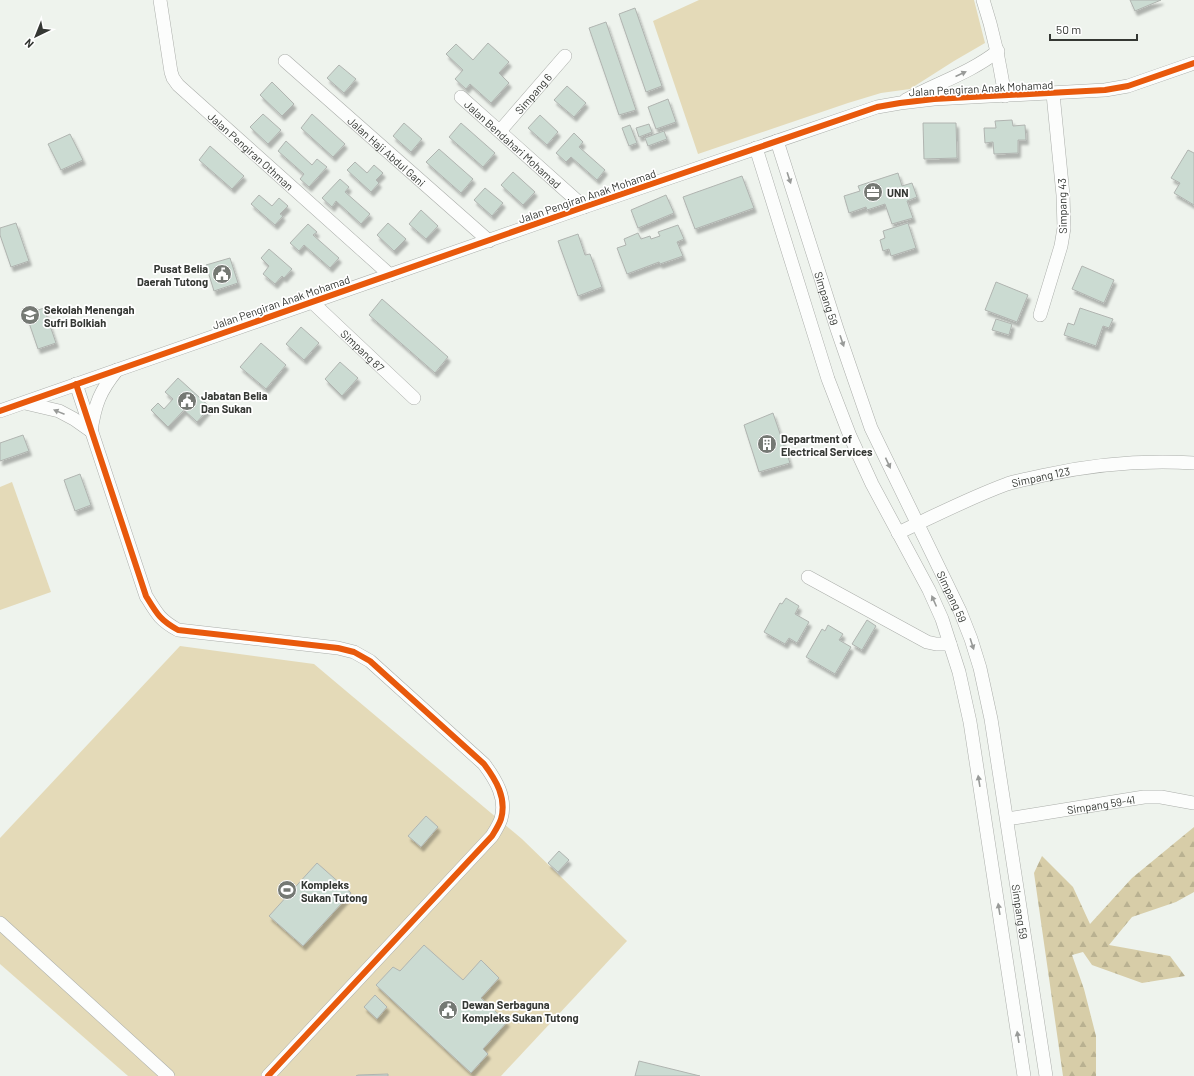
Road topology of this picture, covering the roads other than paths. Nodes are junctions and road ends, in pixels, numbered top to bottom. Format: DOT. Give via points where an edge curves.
graph roads {
  1 [pos="160,0"];
  2 [pos="983,0"];
  3 [pos="998,51"];
  4 [pos="565,56"];
  5 [pos="285,61"];
  6 [pos="1194,63"];
  7 [pos="1053,94"];
  8 [pos="1005,96"];
  9 [pos="460,97"];
  10 [pos="900,103"];
  11 [pos="500,131"];
  12 [pos="777,141"];
  13 [pos="756,148"];
  14 [pos="584,207"];
  15 [pos="489,240"];
  16 [pos="390,275"];
  17 [pos="312,302"];
  18 [pos="1040,315"];
  19 [pos="118,369"];
  20 [pos="76,384"];
  21 [pos="414,398"];
  22 [pos="23,403"];
  23 [pos="0,411"];
  24 [pos="91,431"];
  25 [pos="1194,463"];
  26 [pos="917,524"];
  27 [pos="898,533"];
  28 [pos="808,577"];
  29 [pos="950,644"];
  30 [pos="1194,804"];
  31 [pos="1007,819"];
  32 [pos="0,923"];
  33 [pos="168,1076"];
  34 [pos="268,1076"];
  35 [pos="1024,1076"];
  36 [pos="1046,1076"];
  1 -- 16 [label="street, Jalan Pengiran Othman" via="171,72 178,85"];
  2 -- 3 [label="street"];
  3 -- 8 [label="street"];
  10 -- 3 [label="street, one-way" via="926,88 973,68"];
  4 -- 11 [label="street, Simpang 6"];
  5 -- 15 [label="street, Jalan Haji Abdul Gani"];
  6 -- 7 [label="street, Jalan Pengiran Anak Mohamad" via="1128,86"];
  7 -- 8 [label="street, Jalan Pengiran Anak Mohamad"];
  7 -- 18 [label="street, Simpang 43" via="1064,228"];
  8 -- 10 [label="street, Jalan Pengiran Anak Mohamad"];
  9 -- 11 [label="street, Jalan Bendahari Mohamad"];
  10 -- 12 [label="street, Jalan Pengiran Anak Mohamad" via="877,107"];
  11 -- 14 [label="street, Jalan Bendahari Mohamad"];
  12 -- 13 [label="street, Jalan Pengiran Anak Mohamad"];
  12 -- 26 [label="street, Simpang 59, one-way" via="871,428"];
  13 -- 14 [label="street, Jalan Pengiran Anak Mohamad"];
  13 -- 27 [label="street, Simpang 59" via="828,379 850,436"];
  14 -- 15 [label="street, Jalan Pengiran Anak Mohamad"];
  15 -- 16 [label="street, Jalan Pengiran Anak Mohamad"];
  16 -- 17 [label="street, Jalan Pengiran Anak Mohamad"];
  17 -- 19 [label="street, Jalan Pengiran Anak Mohamad"];
  17 -- 21 [label="street, Simpang 87"];
  19 -- 20 [label="street, Jalan Pengiran Anak Mohamad"];
  19 -- 24 [label="street" via="97,400"];
  20 -- 22 [label="street, Jalan Pengiran Anak Mohamad"];
  20 -- 24 [label="street"];
  22 -- 23 [label="street, Jalan Pengiran Anak Mohamad"];
  24 -- 22 [label="street, one-way" via="59,411"];
  24 -- 34 [label="street" via="146,596 164,622 178,630 354,652 370,661 484,764 496,781 502,800 501,819 492,836"];
  25 -- 26 [label="street, Simpang 123" via="1122,463 1045,475 1008,484 962,502"];
  26 -- 27 [label="street, Simpang 123"];
  26 -- 31 [label="street, Simpang 59, one-way" via="960,611 980,668"];
  29 -- 27 [label="street, Simpang 59, one-way" via="929,590"];
  28 -- 29 [label="street" via="927,642"];
  35 -- 29 [label="street, Simpang 59, one-way" via="970,722"];
  30 -- 31 [label="street, Simpang 59-41" via="1162,797 1144,797"];
  31 -- 36 [label="street, Simpang 59"];
  32 -- 33 [label="street"];
}
